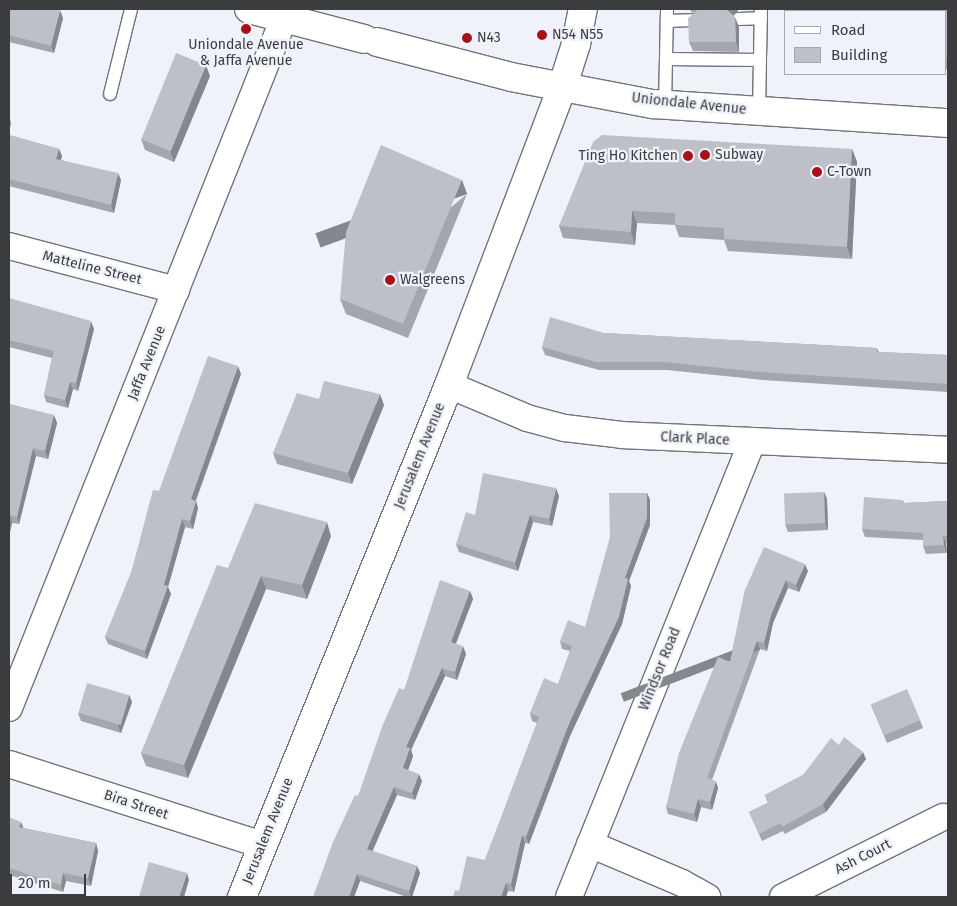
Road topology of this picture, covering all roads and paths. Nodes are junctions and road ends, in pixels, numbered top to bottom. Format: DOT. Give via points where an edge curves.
graph roads {
  1 [pos="131,9"];
  2 [pos="249,9"];
  3 [pos="583,9"];
  4 [pos="761,14"];
  5 [pos="667,15"];
  6 [pos="284,18"];
  7 [pos="738,19"];
  8 [pos="692,20"];
  9 [pos="666,59"];
  10 [pos="760,60"];
  11 [pos="563,85"];
  12 [pos="110,94"];
  13 [pos="665,104"];
  14 [pos="759,111"];
  15 [pos="948,123"];
  16 [pos="9,246"];
  17 [pos="176,290"];
  18 [pos="449,385"];
  19 [pos="752,442"];
  20 [pos="948,450"];
  21 [pos="9,708"];
  22 [pos="9,764"];
  23 [pos="943,817"];
  24 [pos="590,844"];
  25 [pos="263,845"];
  26 [pos="242,897"];
  27 [pos="568,897"];
  28 [pos="707,897"];
  29 [pos="783,897"];
  1 -- 12 [label="lane"];
  2 -- 6 [label="main road, Uniondale Avenue"];
  3 -- 11 [label="main road, Jerusalem Avenue"];
  4 -- 7 [label="lane"];
  4 -- 10 [label="lane"];
  5 -- 8 [label="lane"];
  5 -- 9 [label="lane"];
  6 -- 11 [label="main road, Uniondale Avenue" via="511,77"];
  6 -- 17 [label="street, Jaffa Avenue"];
  9 -- 10 [label="lane"];
  9 -- 13 [label="lane"];
  10 -- 14 [label="lane"];
  11 -- 13 [label="main road, Uniondale Avenue"];
  11 -- 18 [label="main road, Jerusalem Avenue"];
  13 -- 14 [label="main road, Uniondale Avenue"];
  14 -- 15 [label="main road, Uniondale Avenue"];
  16 -- 17 [label="street, Matteline Street"];
  17 -- 21 [label="street, Jaffa Avenue"];
  18 -- 19 [label="street, Clark Place" via="527,418 565,428 622,435"];
  18 -- 25 [label="main road, Jerusalem Avenue"];
  19 -- 20 [label="street, Clark Place"];
  19 -- 24 [label="street, Windsor Road"];
  22 -- 25 [label="street, Bira Street"];
  23 -- 29 [label="street, Ash Court"];
  24 -- 27 [label="street, Windsor Road"];
  24 -- 28 [label="street"];
  25 -- 26 [label="main road, Jerusalem Avenue"];
}
